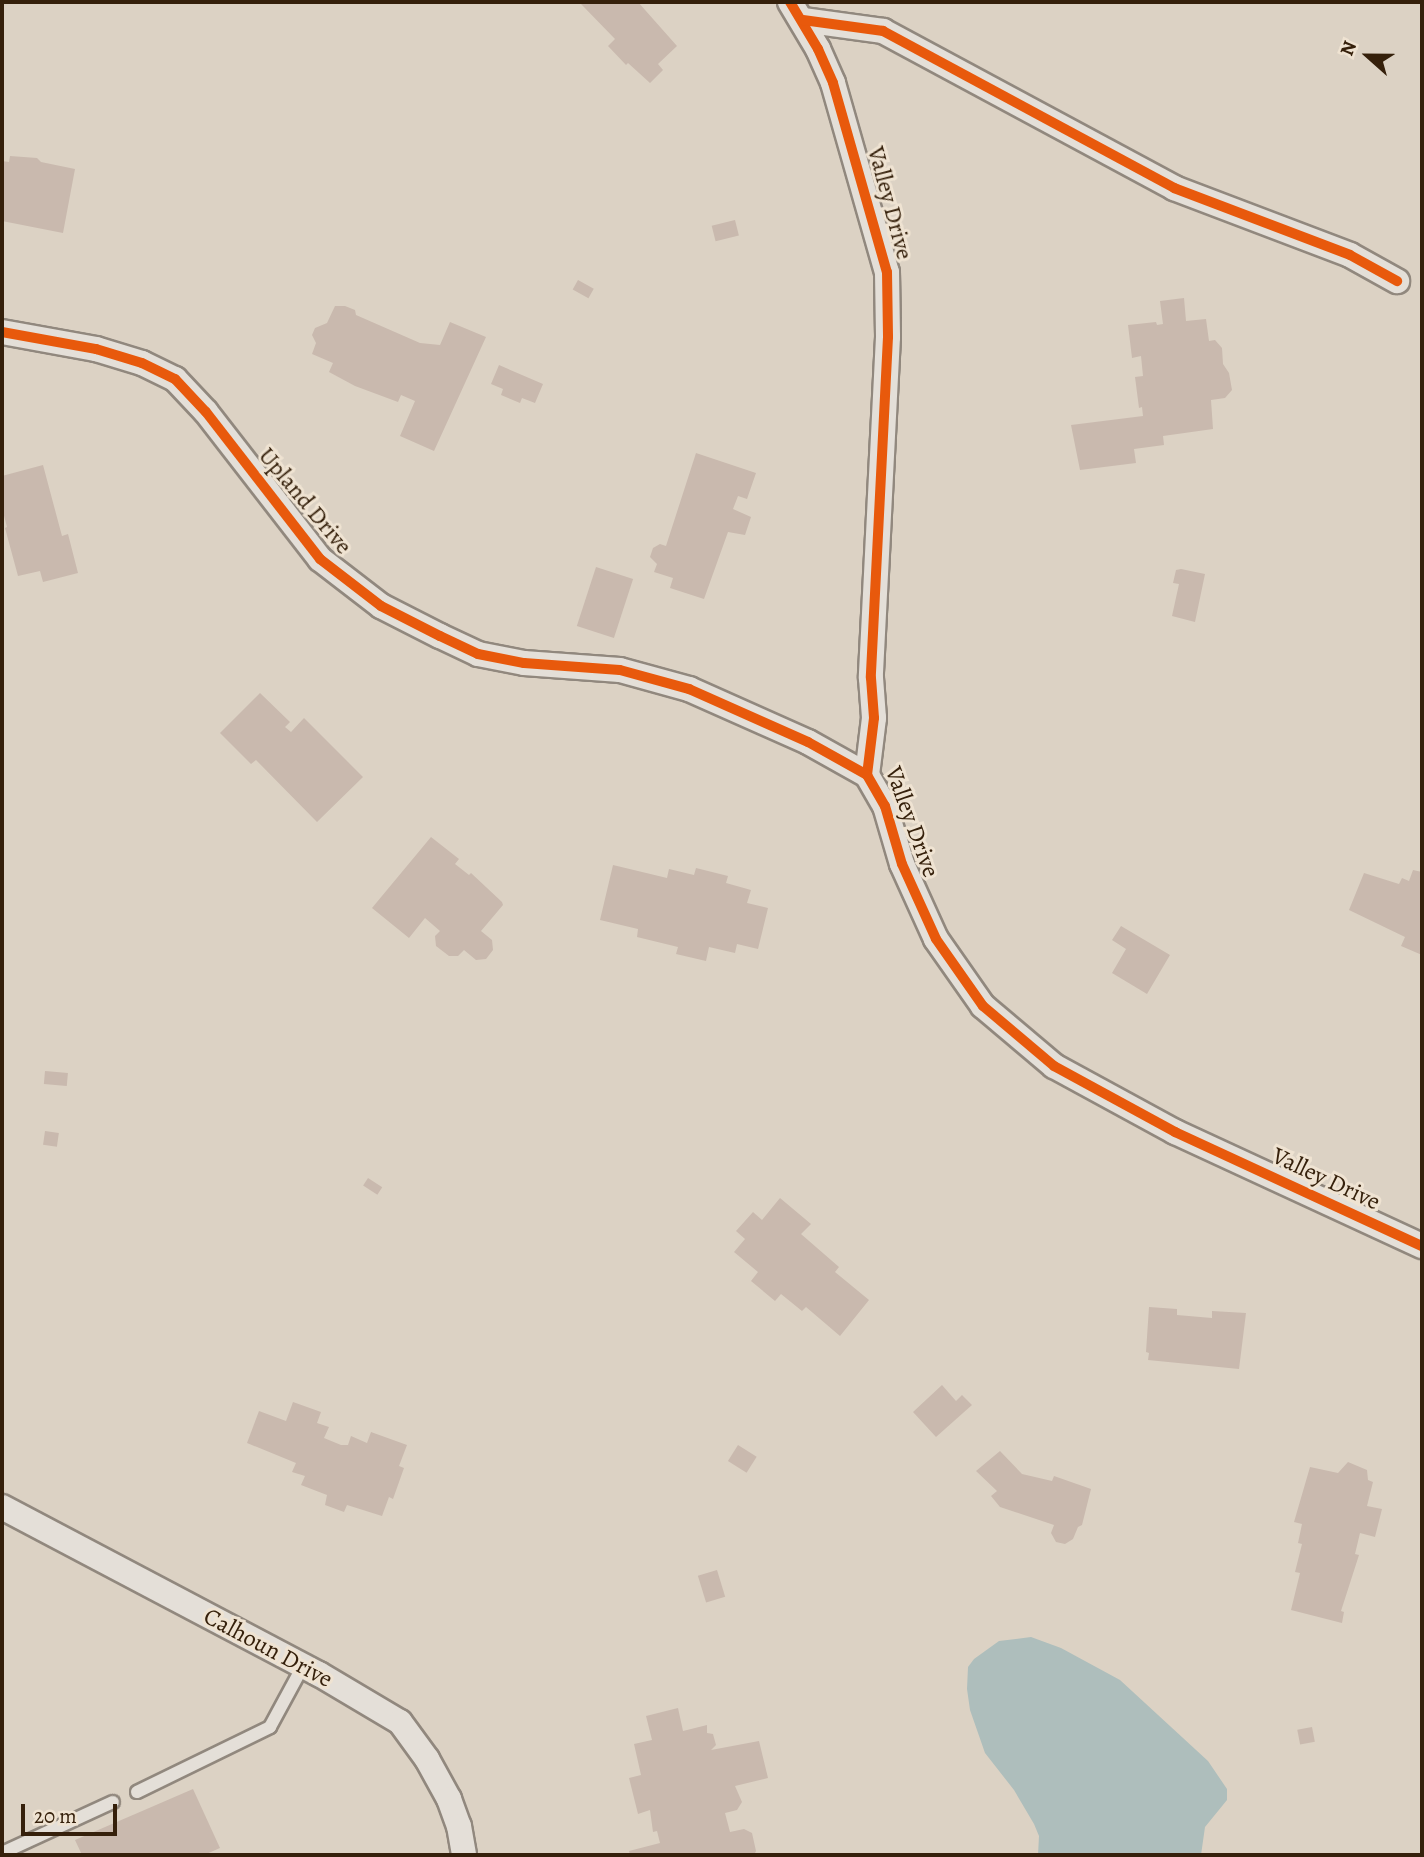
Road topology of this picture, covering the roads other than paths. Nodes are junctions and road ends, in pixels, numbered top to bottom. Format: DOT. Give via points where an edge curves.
graph roads {
  1 [pos="804,8"];
  2 [pos="1397,281"];
  3 [pos="2,332"];
  4 [pos="867,775"];
  5 [pos="1422,1246"];
  6 [pos="2,1507"];
  7 [pos="303,1666"];
  8 [pos="137,1792"];
  9 [pos="113,1802"];
  10 [pos="2,1853"];
  11 [pos="464,1855"];
  1 -- 2 [label="street, Valley Drive" via="883,31 1174,188 1350,255"];
  1 -- 4 [label="street, Valley Drive" via="833,83 887,272 888,337 871,678 874,718"];
  3 -- 4 [label="street, Upland Drive" via="96,349 175,379 320,559 381,606 489,656 565,668 620,670 689,689 808,742"];
  4 -- 5 [label="street, Valley Drive" via="885,806 902,864 936,939 983,1006 1012,1033 1054,1066 1175,1132"];
  6 -- 7 [label="street, Calhoun Drive"];
  7 -- 8 [label="lane" via="270,1727"];
  7 -- 11 [label="street, Calhoun Drive" via="400,1722 428,1759 449,1799"];
  9 -- 10 [label="lane"];
}
